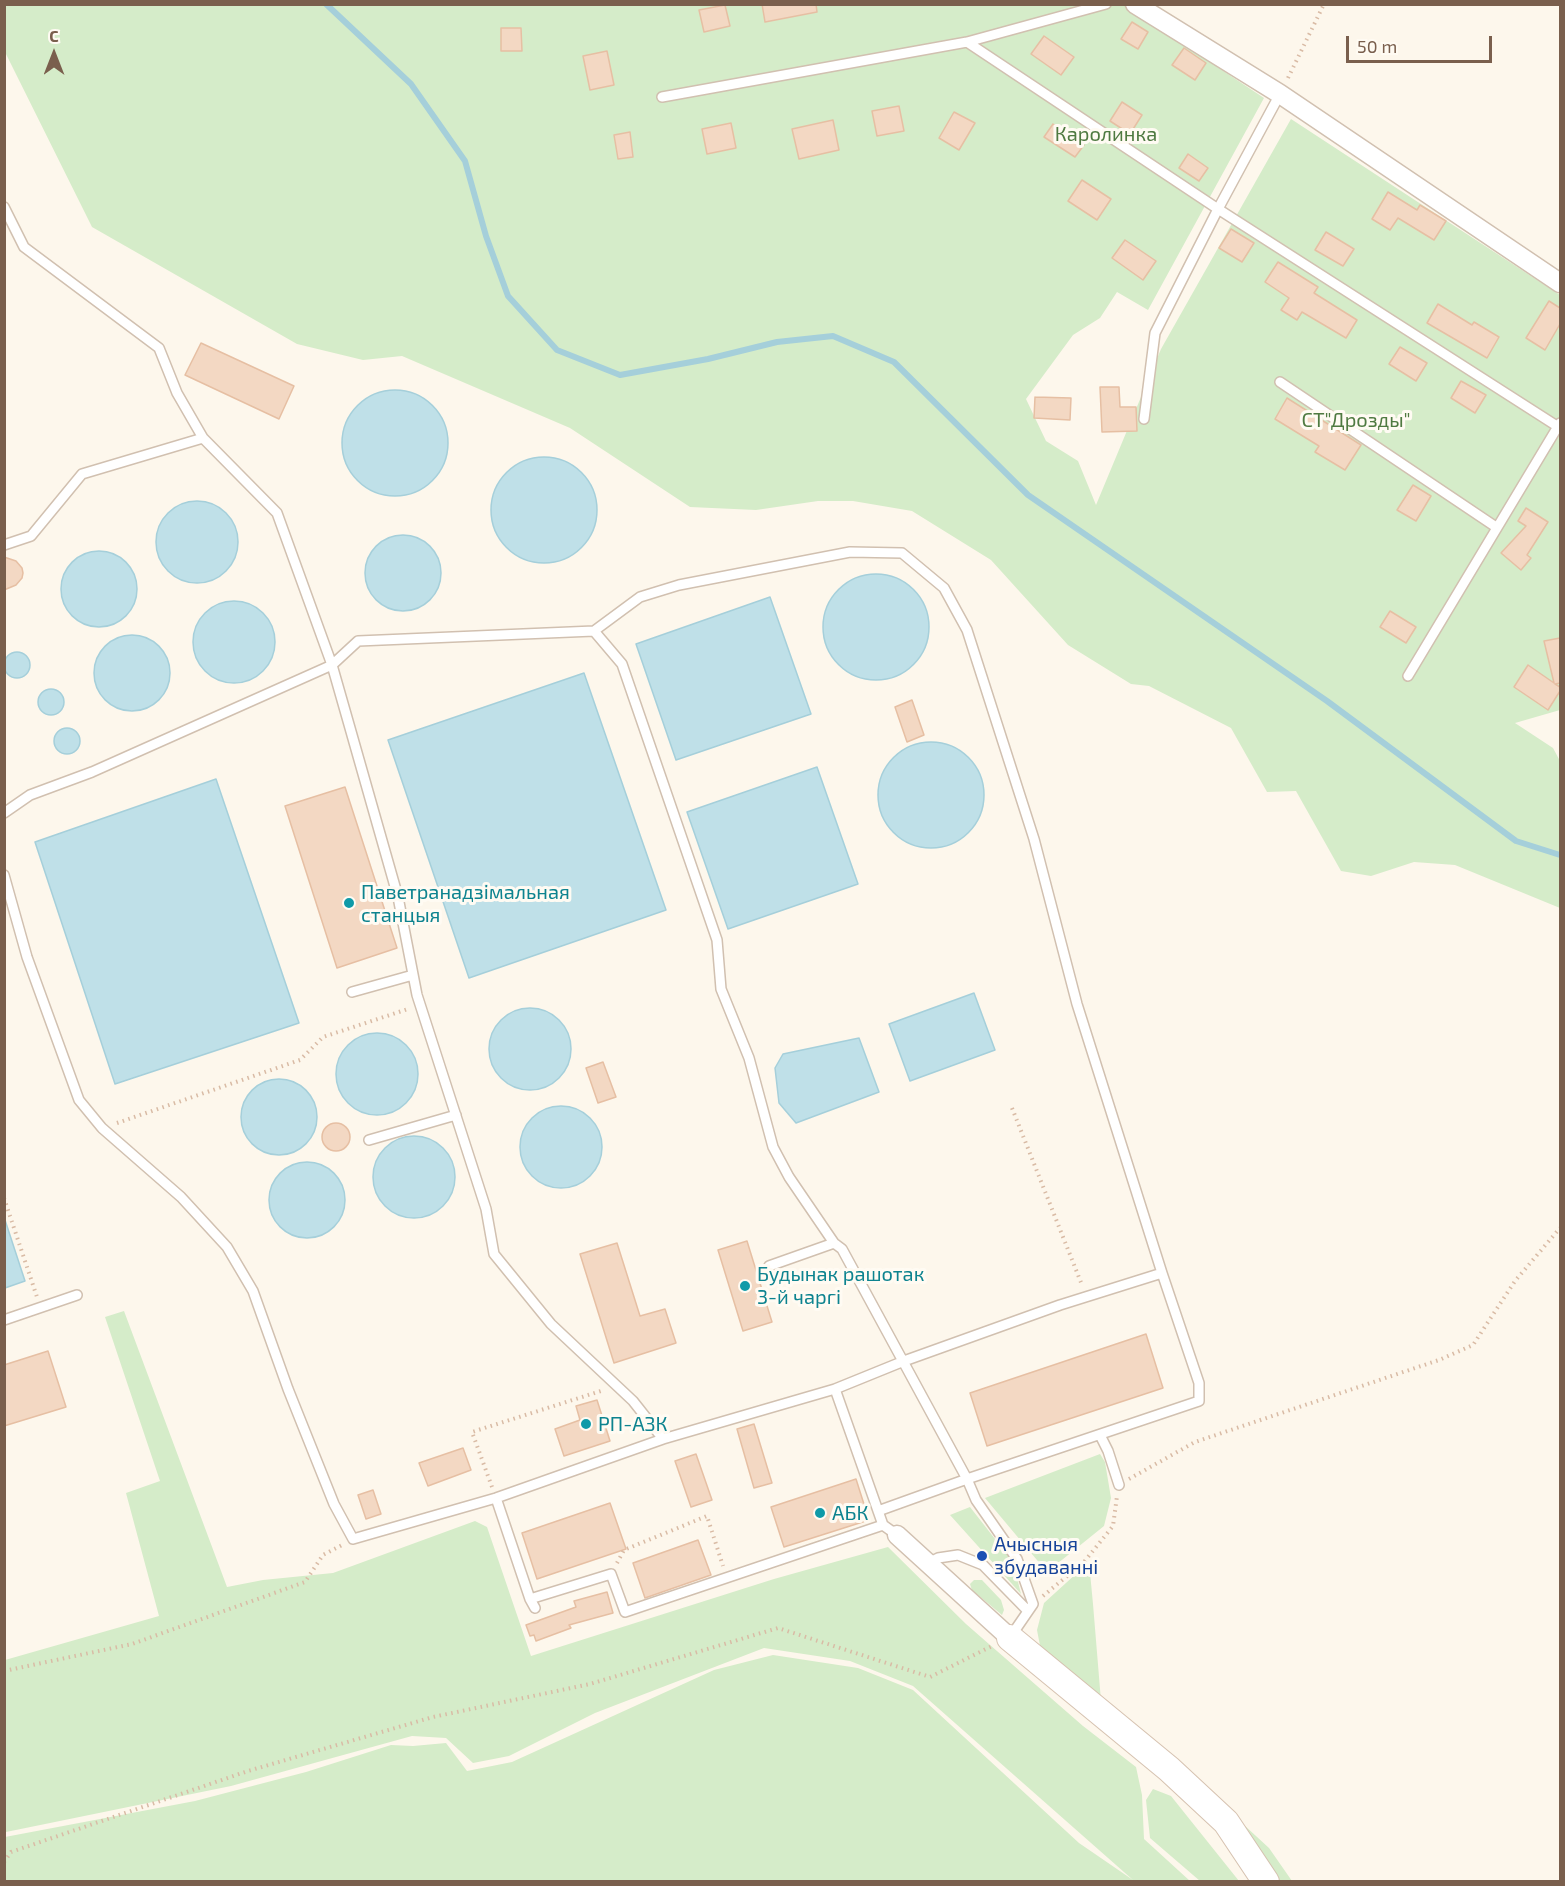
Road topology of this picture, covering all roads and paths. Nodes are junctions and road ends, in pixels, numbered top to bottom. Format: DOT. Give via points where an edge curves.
graph roads {
  1 [pos="1106,4"];
  2 [pos="1135,4"];
  3 [pos="1324,4"];
  4 [pos="967,42"];
  5 [pos="1280,94"];
  6 [pos="662,97"];
  7 [pos="4,207"];
  8 [pos="1218,209"];
  9 [pos="1560,283"];
  10 [pos="1280,382"];
  11 [pos="1144,419"];
  12 [pos="1560,426"];
  13 [pos="203,438"];
  14 [pos="1496,527"];
  15 [pos="4,545"];
  16 [pos="594,631"];
  17 [pos="332,665"];
  18 [pos="1408,676"];
  19 [pos="4,813"];
  20 [pos="4,875"];
  21 [pos="413,975"];
  22 [pos="352,992"];
  23 [pos="420,1005"];
  24 [pos="1012,1108"];
  25 [pos="456,1115"];
  26 [pos="102,1128"];
  27 [pos="369,1140"];
  28 [pos="4,1198"];
  29 [pos="1560,1228"];
  30 [pos="834,1242"];
  31 [pos="769,1266"];
  32 [pos="1162,1273"];
  33 [pos="77,1295"];
  34 [pos="1086,1297"];
  35 [pos="40,1308"];
  36 [pos="4,1320"];
  37 [pos="904,1361"];
  38 [pos="617,1386"];
  39 [pos="835,1389"];
  40 [pos="1100,1435"];
  41 [pos="663,1438"];
  42 [pos="967,1479"];
  43 [pos="1119,1485"];
  44 [pos="496,1498"];
  45 [pos="878,1511"];
  46 [pos="890,1530"];
  47 [pos="353,1539"];
  48 [pos="928,1563"];
  49 [pos="611,1574"];
  50 [pos="727,1578"];
  51 [pos="530,1599"];
  52 [pos="1030,1607"];
  53 [pos="535,1608"];
  54 [pos="1010,1638"];
  55 [pos="4,1671"];
  56 [pos="4,1862"];
  57 [pos="1266,1881"];
  1 -- 4 [label="lane"];
  2 -- 5 [label="street"];
  3 -- 5 [label="path"];
  4 -- 6 [label="lane"];
  4 -- 8 [label="lane"];
  5 -- 8 [label="lane"];
  5 -- 9 [label="street"];
  7 -- 13 [label="lane" via="24,247 159,348 177,393"];
  8 -- 11 [label="lane" via="1155,333"];
  8 -- 12 [label="lane"];
  10 -- 14 [label="lane"];
  12 -- 14 [label="lane"];
  13 -- 15 [label="lane" via="82,474 31,536"];
  13 -- 17 [label="lane" via="277,513"];
  14 -- 18 [label="lane"];
  16 -- 17 [label="lane" via="358,641"];
  16 -- 30 [label="lane" via="621,664 717,940 721,989 749,1058 772,1147"];
  16 -- 32 [label="lane" via="640,597 679,585 850,552 902,553 944,588 967,630 1031,828 1077,1004"];
  17 -- 19 [label="lane" via="93,772 30,795"];
  17 -- 21 [label="lane" via="398,897"];
  20 -- 26 [label="lane" via="27,957 79,1100"];
  21 -- 22 [label="lane"];
  21 -- 23 [label="lane"];
  23 -- 25 [label="lane"];
  23 -- 26 [label="path" via="323,1037 300,1060"];
  24 -- 34 [label="path"];
  25 -- 27 [label="lane"];
  25 -- 38 [label="lane" via="486,1209 494,1254 551,1324"];
  26 -- 47 [label="lane" via="181,1197 227,1247 253,1291 304,1431"];
  28 -- 35 [label="path"];
  29 -- 43 [label="path" via="1515,1281 1473,1345 1195,1442"];
  30 -- 31 [label="lane"];
  30 -- 37 [label="lane" via="842,1249"];
  32 -- 34 [label="lane"];
  32 -- 40 [label="lane" via="1199,1383 1199,1401"];
  33 -- 35 [label="lane"];
  34 -- 37 [label="lane"];
  35 -- 36 [label="lane"];
  37 -- 39 [label="lane"];
  37 -- 42 [label="lane"];
  38 -- 41 [label="lane"];
  38 -- 44 [label="path" via="472,1432"];
  39 -- 41 [label="lane"];
  39 -- 45 [label="lane"];
  40 -- 42 [label="lane"];
  40 -- 43 [label="lane"];
  41 -- 44 [label="lane"];
  42 -- 45 [label="lane"];
  42 -- 52 [label="lane" via="976,1500 1017,1559"];
  43 -- 52 [label="path" via="1113,1526 1084,1562"];
  44 -- 47 [label="lane"];
  44 -- 51 [label="lane"];
  45 -- 46 [label="lane"];
  46 -- 48 [label="street"];
  46 -- 50 [label="lane"];
  47 -- 55 [label="path" via="323,1555 305,1582 132,1644"];
  48 -- 52 [label="lane" via="958,1555 983,1565"];
  48 -- 54 [label="street"];
  49 -- 50 [label="lane" via="625,1612"];
  49 -- 50 [label="path" via="624,1550 707,1516"];
  49 -- 51 [label="lane"];
  51 -- 53 [label="lane"];
  52 -- 54 [label="lane"];
  54 -- 56 [label="path" via="930,1677 778,1628 590,1684 433,1717 248,1771 11,1852"];
  54 -- 57 [label="street" via="1169,1769 1226,1822"];
}
